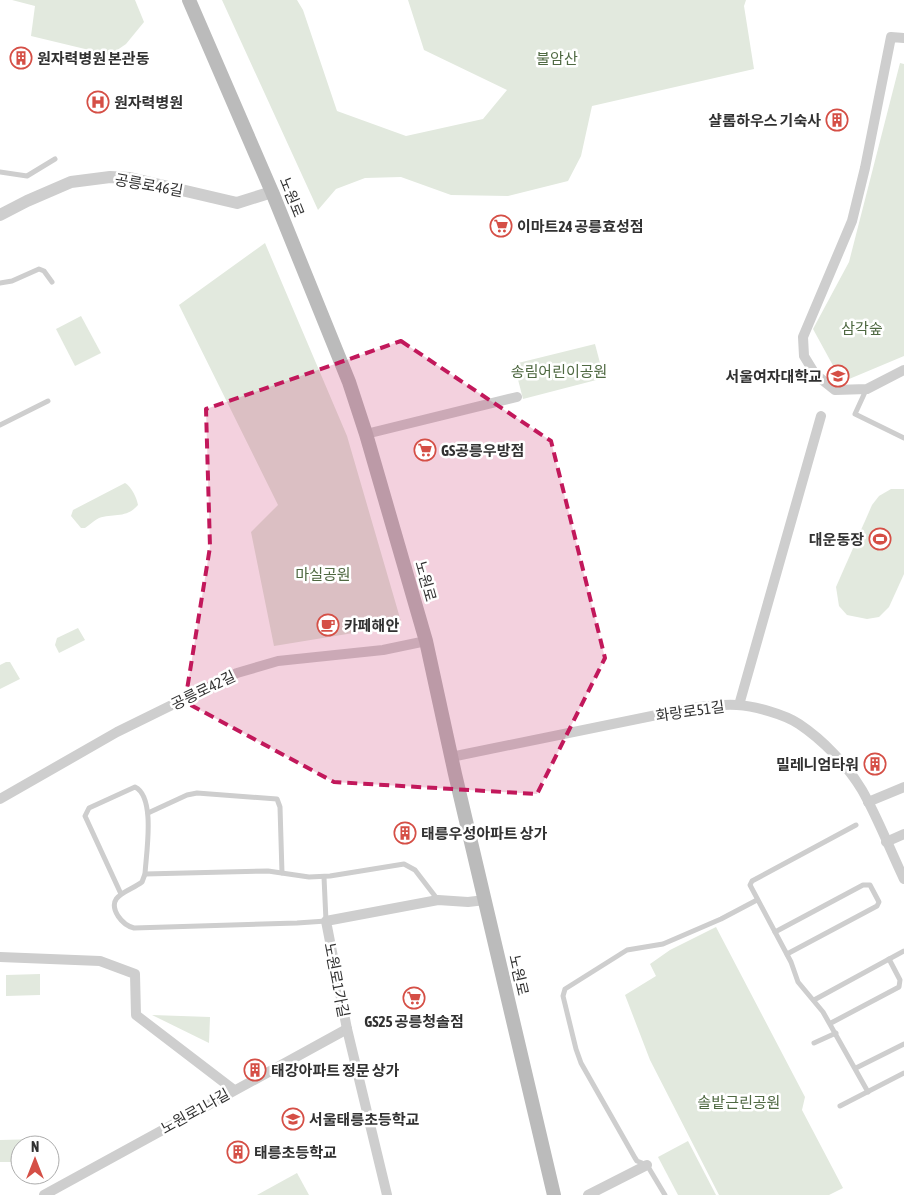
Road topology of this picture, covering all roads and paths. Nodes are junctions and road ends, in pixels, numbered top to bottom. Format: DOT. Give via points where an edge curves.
graph roads {
  1 [pos="189,0"];
  2 [pos="904,38"];
  3 [pos="55,159"];
  4 [pos="0,172"];
  5 [pos="272,192"];
  6 [pos="0,215"];
  7 [pos="52,282"];
  8 [pos="0,283"];
  9 [pos="904,370"];
  10 [pos="867,389"];
  11 [pos="516,398"];
  12 [pos="48,401"];
  13 [pos="821,416"];
  14 [pos="0,426"];
  15 [pos="366,434"];
  16 [pos="904,438"];
  17 [pos="426,641"];
  18 [pos="739,705"];
  19 [pos="451,757"];
  20 [pos="904,787"];
  21 [pos="0,799"];
  22 [pos="868,802"];
  23 [pos="148,813"];
  24 [pos="856,825"];
  25 [pos="904,834"];
  26 [pos="886,842"];
  27 [pos="282,873"];
  28 [pos="145,874"];
  29 [pos="324,877"];
  30 [pos="904,879"];
  31 [pos="121,894"];
  32 [pos="438,900"];
  33 [pos="485,900"];
  34 [pos="757,900"];
  35 [pos="326,921"];
  36 [pos="775,932"];
  37 [pos="904,951"];
  38 [pos="787,954"];
  39 [pos="0,957"];
  40 [pos="889,959"];
  41 [pos="814,1000"];
  42 [pos="831,1023"];
  43 [pos="347,1029"];
  44 [pos="836,1032"];
  45 [pos="814,1043"];
  46 [pos="904,1044"];
  47 [pos="856,1068"];
  48 [pos="904,1073"];
  49 [pos="234,1090"];
  50 [pos="868,1092"];
  51 [pos="840,1106"];
  52 [pos="648,1165"];
  53 [pos="44,1195"];
  54 [pos="387,1195"];
  55 [pos="554,1195"];
  56 [pos="588,1195"];
  57 [pos="664,1195"];
  1 -- 5 [label="main road, 노원로"];
  2 -- 10 [label="street" via="891,37 852,221 803,337 804,356 814,374 835,390"];
  3 -- 4 [label="lane" via="27,176"];
  5 -- 6 [label="street, 공릉로46길" via="237,202 130,178 110,177 71,182"];
  5 -- 15 [label="main road, 노원로" via="349,382"];
  7 -- 8 [label="lane" via="39,269"];
  9 -- 10 [label="street"];
  10 -- 16 [label="lane" via="856,414"];
  11 -- 15 [label="street"];
  12 -- 14 [label="lane"];
  13 -- 18 [label="street"];
  15 -- 17 [label="main road, 노원로"];
  17 -- 19 [label="main road, 노원로"];
  17 -- 21 [label="street, 공릉로42길" via="382,650 278,661 237,673 117,732"];
  18 -- 19 [label="street, 화랑로51길" via="692,708"];
  18 -- 22 [label="street, 화랑로51길" via="798,723 824,744 851,773"];
  19 -- 33 [label="main road, 노원로"];
  20 -- 22 [label="street"];
  22 -- 26 [label="street, 화랑로51길"];
  23 -- 27 [label="lane" via="198,793 277,799"];
  23 -- 28 [label="lane"];
  23 -- 31 [label="lane" via="139,789 135,787 89,808 86,813"];
  24 -- 34 [label="lane" via="752,881 750,886"];
  25 -- 26 [label="street"];
  26 -- 30 [label="street, 화랑로51길"];
  27 -- 28 [label="lane"];
  27 -- 29 [label="lane"];
  28 -- 31 [label="lane" via="142,882"];
  29 -- 32 [label="lane" via="404,864 415,870"];
  29 -- 35 [label="lane"];
  31 -- 35 [label="lane" via="114,902 115,910 123,923 134,928"];
  32 -- 33 [label="street, 노원로1가길"];
  32 -- 35 [label="street, 노원로1가길"];
  33 -- 55 [label="main road, 노원로"];
  34 -- 36 [label="lane"];
  34 -- 52 [label="lane" via="663,944 627,950 564,989 563,996 582,1063 635,1158"];
  35 -- 43 [label="street, 노원로1가길"];
  36 -- 38 [label="lane"];
  36 -- 38 [label="lane" via="863,885 870,885 878,897 876,906"];
  37 -- 40 [label="lane"];
  38 -- 41 [label="lane" via="798,982"];
  39 -- 49 [label="street" via="100,961 135,974 136,1016"];
  40 -- 41 [label="lane"];
  40 -- 42 [label="lane" via="900,980 899,987"];
  41 -- 42 [label="lane"];
  42 -- 44 [label="lane"];
  43 -- 49 [label="street, 노원로1나길"];
  43 -- 54 [label="street, 노원로1가길"];
  44 -- 45 [label="lane"];
  44 -- 47 [label="lane"];
  46 -- 47 [label="lane"];
  47 -- 50 [label="lane"];
  48 -- 50 [label="lane"];
  49 -- 53 [label="street, 노원로1나길"];
  50 -- 51 [label="lane"];
  52 -- 56 [label="street"];
  52 -- 57 [label="lane"];
}
